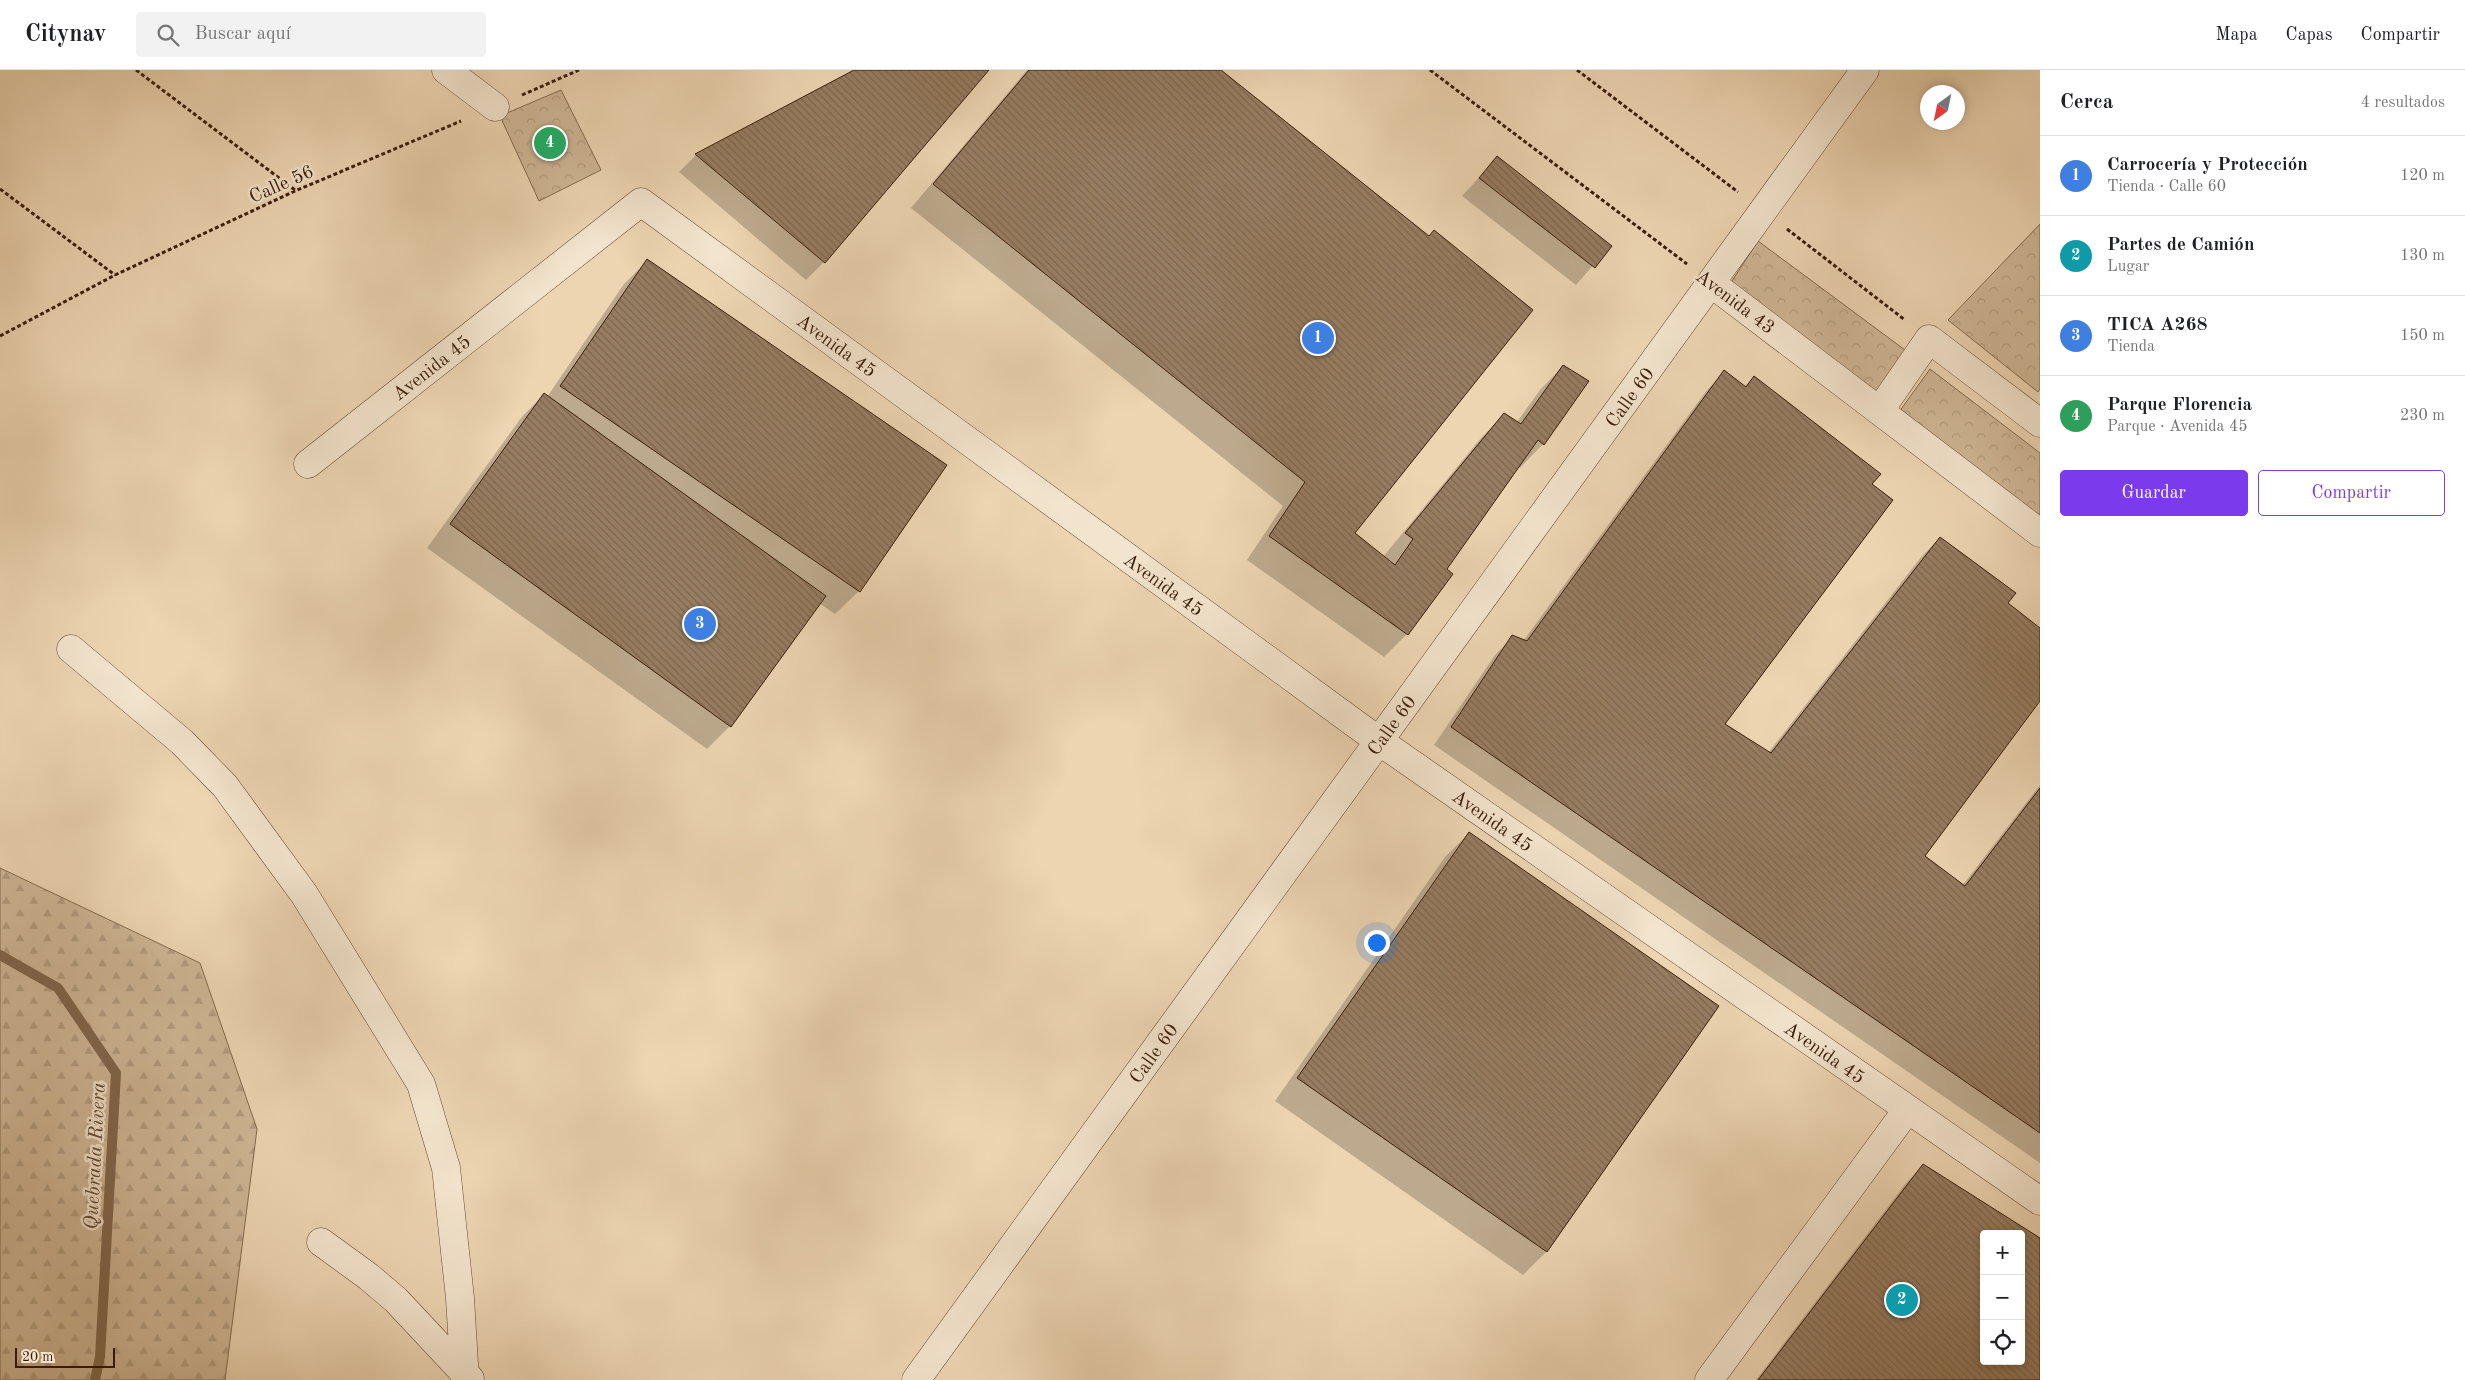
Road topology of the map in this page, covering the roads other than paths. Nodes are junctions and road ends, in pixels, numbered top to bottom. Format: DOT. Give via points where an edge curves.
graph roads {
  1 [pos="446,70"];
  2 [pos="1865,70"];
  3 [pos="495,107"];
  4 [pos="1712,283"];
  5 [pos="1880,410"];
  6 [pos="2040,424"];
  7 [pos="308,464"];
  8 [pos="2040,533"];
  9 [pos="71,649"];
  10 [pos="1379,741"];
  11 [pos="1907,1110"];
  12 [pos="2040,1201"];
  13 [pos="321,1242"];
  14 [pos="467,1379"];
  15 [pos="916,1380"];
  16 [pos="1709,1380"];
  1 -- 3 [label="street"];
  2 -- 4 [label="street, Calle 60"];
  4 -- 5 [label="street, Avenida 43"];
  4 -- 10 [label="street, Calle 60"];
  5 -- 6 [label="street" via="1929,339"];
  5 -- 8 [label="street, Avenida 43"];
  7 -- 10 [label="street, Avenida 45" via="641,202"];
  9 -- 14 [label="street" via="182,742 224,786 304,894 421,1084 446,1168"];
  10 -- 11 [label="street, Avenida 45"];
  10 -- 15 [label="street, Calle 60"];
  11 -- 12 [label="street, Avenida 45"];
  11 -- 16 [label="street"];
  13 -- 14 [label="street" via="396,1300"];
}
